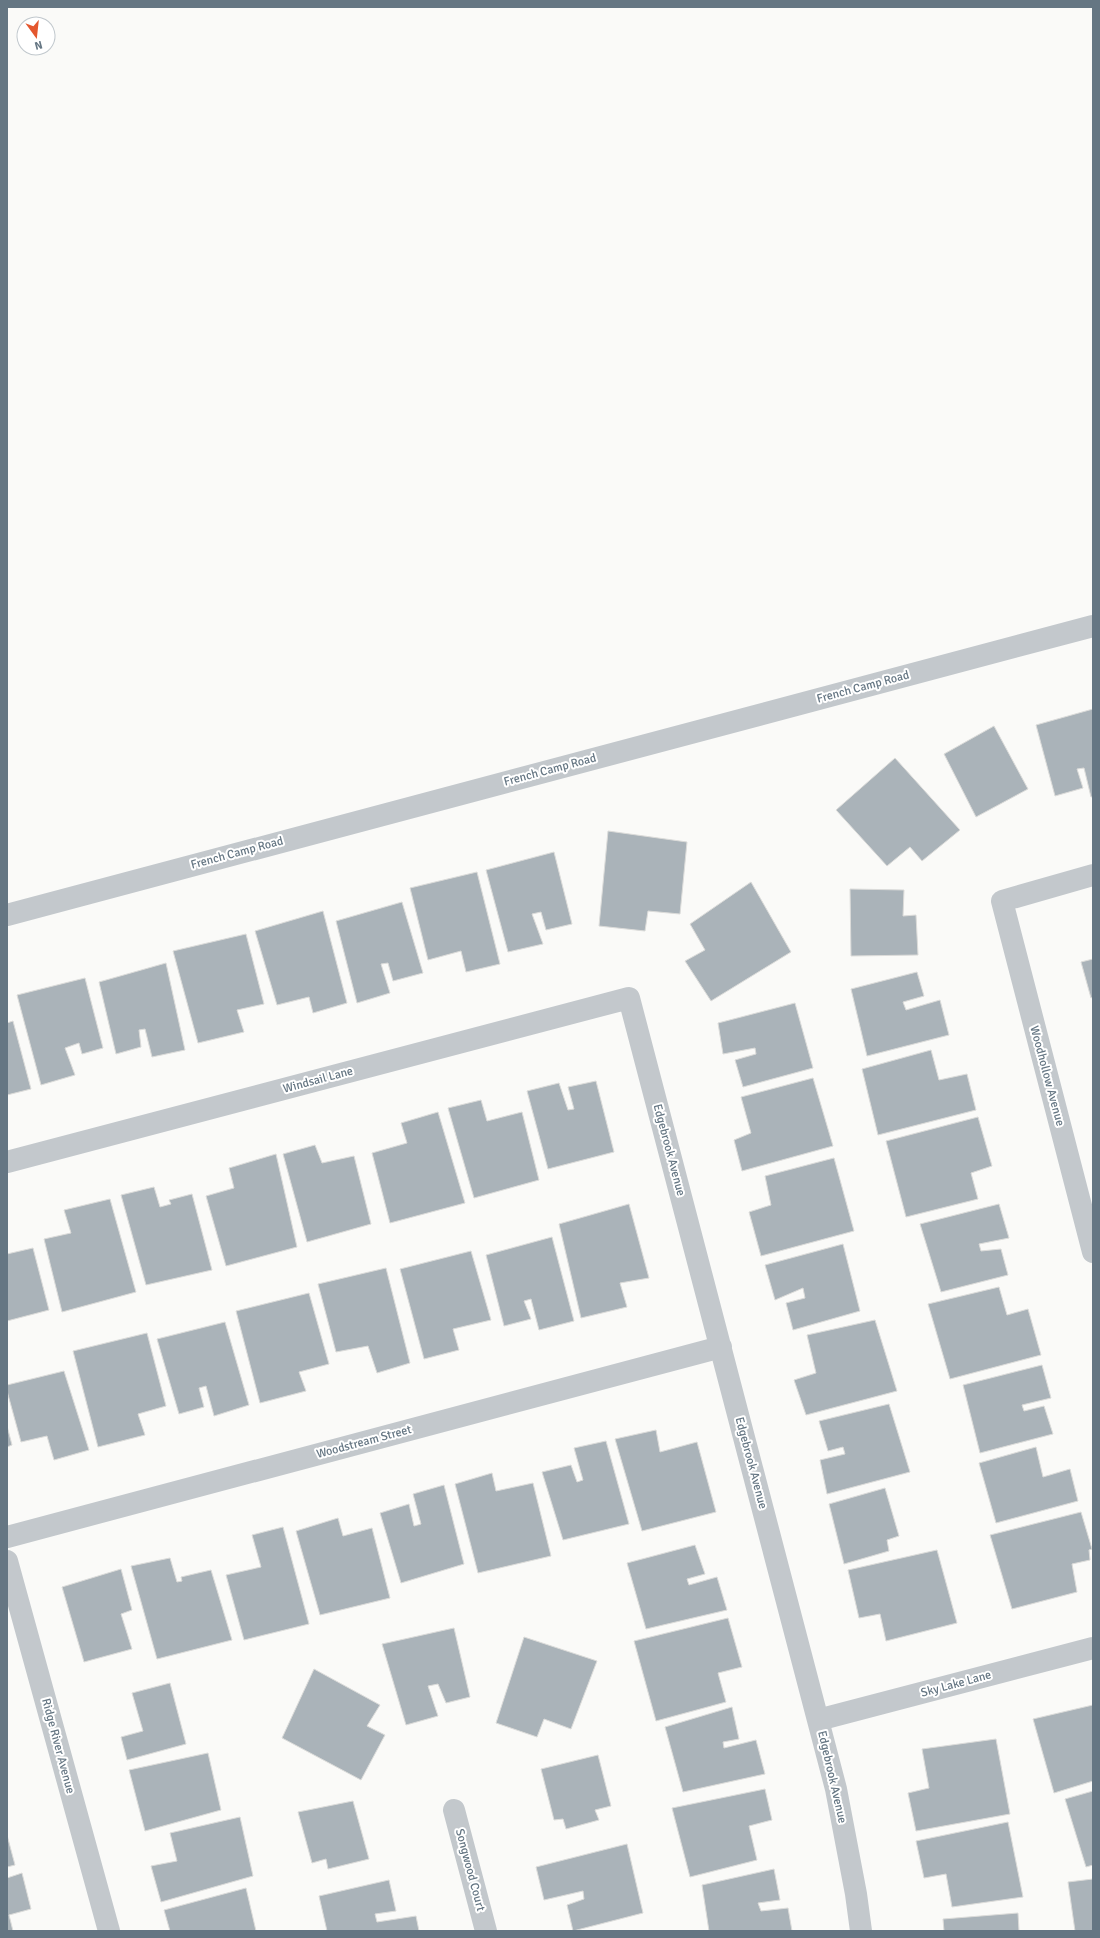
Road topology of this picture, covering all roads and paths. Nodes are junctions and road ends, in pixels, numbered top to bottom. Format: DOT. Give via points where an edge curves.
graph roads {
  1 [pos="1093,626"];
  2 [pos="1093,876"];
  3 [pos="7,914"];
  4 [pos="629,998"];
  5 [pos="7,1162"];
  6 [pos="1093,1252"];
  7 [pos="721,1347"];
  8 [pos="7,1537"];
  9 [pos="7,1561"];
  10 [pos="1093,1648"];
  11 [pos="818,1720"];
  12 [pos="454,1810"];
  13 [pos="109,1931"];
  14 [pos="486,1931"];
  15 [pos="861,1931"];
  1 -- 3 [label="street, French Camp Road"];
  2 -- 6 [label="street, Woodhollow Avenue" via="1002,901"];
  4 -- 5 [label="street, Windsail Lane"];
  4 -- 7 [label="street, Edgebrook Avenue"];
  7 -- 8 [label="street, Woodstream Street"];
  7 -- 11 [label="street, Edgebrook Avenue"];
  9 -- 13 [label="street, Ridge River Avenue"];
  10 -- 11 [label="street, Sky Lake Lane"];
  11 -- 15 [label="street, Edgebrook Avenue" via="836,1789"];
  12 -- 14 [label="street, Songwood Court"];
}
